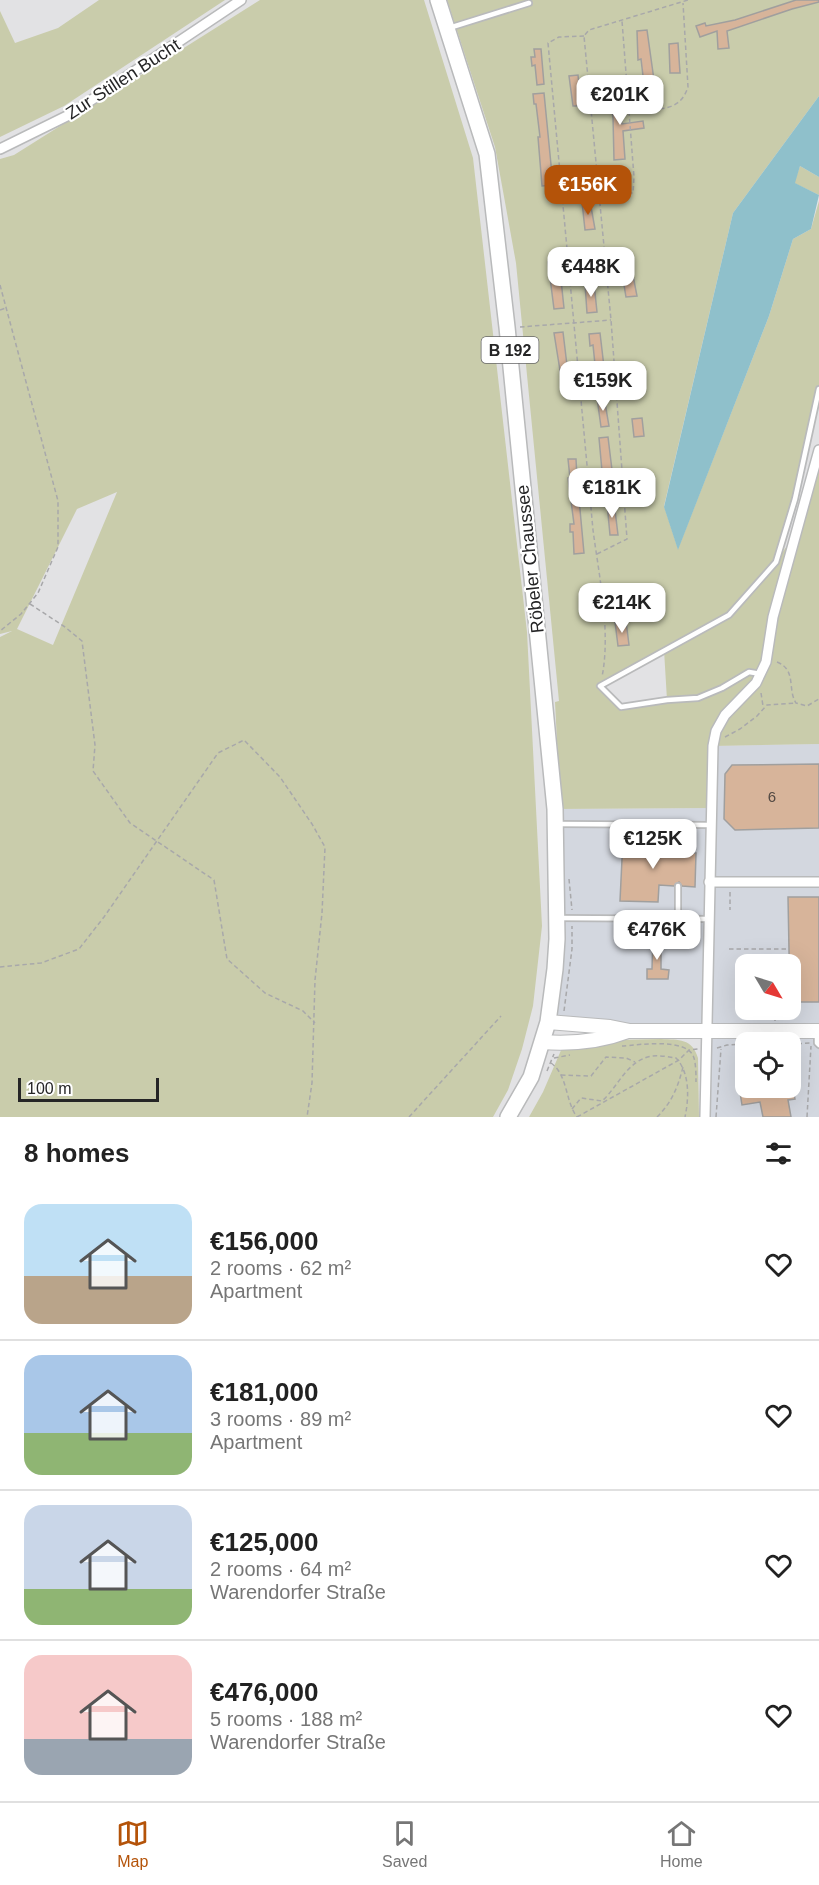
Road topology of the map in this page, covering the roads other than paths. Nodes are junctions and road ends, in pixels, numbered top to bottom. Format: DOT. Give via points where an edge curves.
graph roads {
  1 [pos="241,0"];
  2 [pos="438,0"];
  3 [pos="530,3"];
  4 [pos="447,28"];
  5 [pos="0,149"];
  6 [pos="819,389"];
  7 [pos="819,450"];
  8 [pos="759,679"];
  9 [pos="556,824"];
  10 [pos="679,825"];
  11 [pos="711,825"];
  12 [pos="678,853"];
  13 [pos="710,882"];
  14 [pos="819,882"];
  15 [pos="678,886"];
  16 [pos="557,918"];
  17 [pos="708,919"];
  18 [pos="678,920"];
  19 [pos="548,1022"];
  20 [pos="630,1031"];
  21 [pos="708,1031"];
  22 [pos="816,1037"];
  23 [pos="542,1042"];
  24 [pos="508,1117"];
  25 [pos="705,1117"];
  1 -- 5 [label="street, Zur Stillen Bucht" via="69,115"];
  2 -- 4 [label="main road, Röbeler Chaussee / B 192"];
  3 -- 4 [label="lane"];
  4 -- 9 [label="main road, Röbeler Chaussee / B 192" via="487,154"];
  6 -- 8 [label="lane" via="795,499 776,562 729,615 600,686 621,707 698,698 749,672"];
  7 -- 8 [label="street"];
  8 -- 11 [label="street" via="725,715 716,731"];
  9 -- 10 [label="lane"];
  9 -- 16 [label="main road, Röbeler Chaussee / B 192"];
  10 -- 11 [label="lane"];
  10 -- 12 [label="lane"];
  11 -- 13 [label="street"];
  13 -- 14 [label="street"];
  13 -- 17 [label="street"];
  15 -- 18 [label="lane"];
  16 -- 18 [label="lane"];
  16 -- 19 [label="main road, Röbeler Chaussee / B 192"];
  17 -- 18 [label="lane"];
  17 -- 21 [label="street"];
  19 -- 20 [label="main road"];
  19 -- 23 [label="main road, Röbeler Chaussee / B 192"];
  20 -- 21 [label="main road"];
  20 -- 23 [label="main road" via="611,1037"];
  21 -- 22 [label="main road"];
  21 -- 25 [label="street"];
  23 -- 24 [label="main road, Röbeler Chaussee / B 192" via="531,1077"];
}
